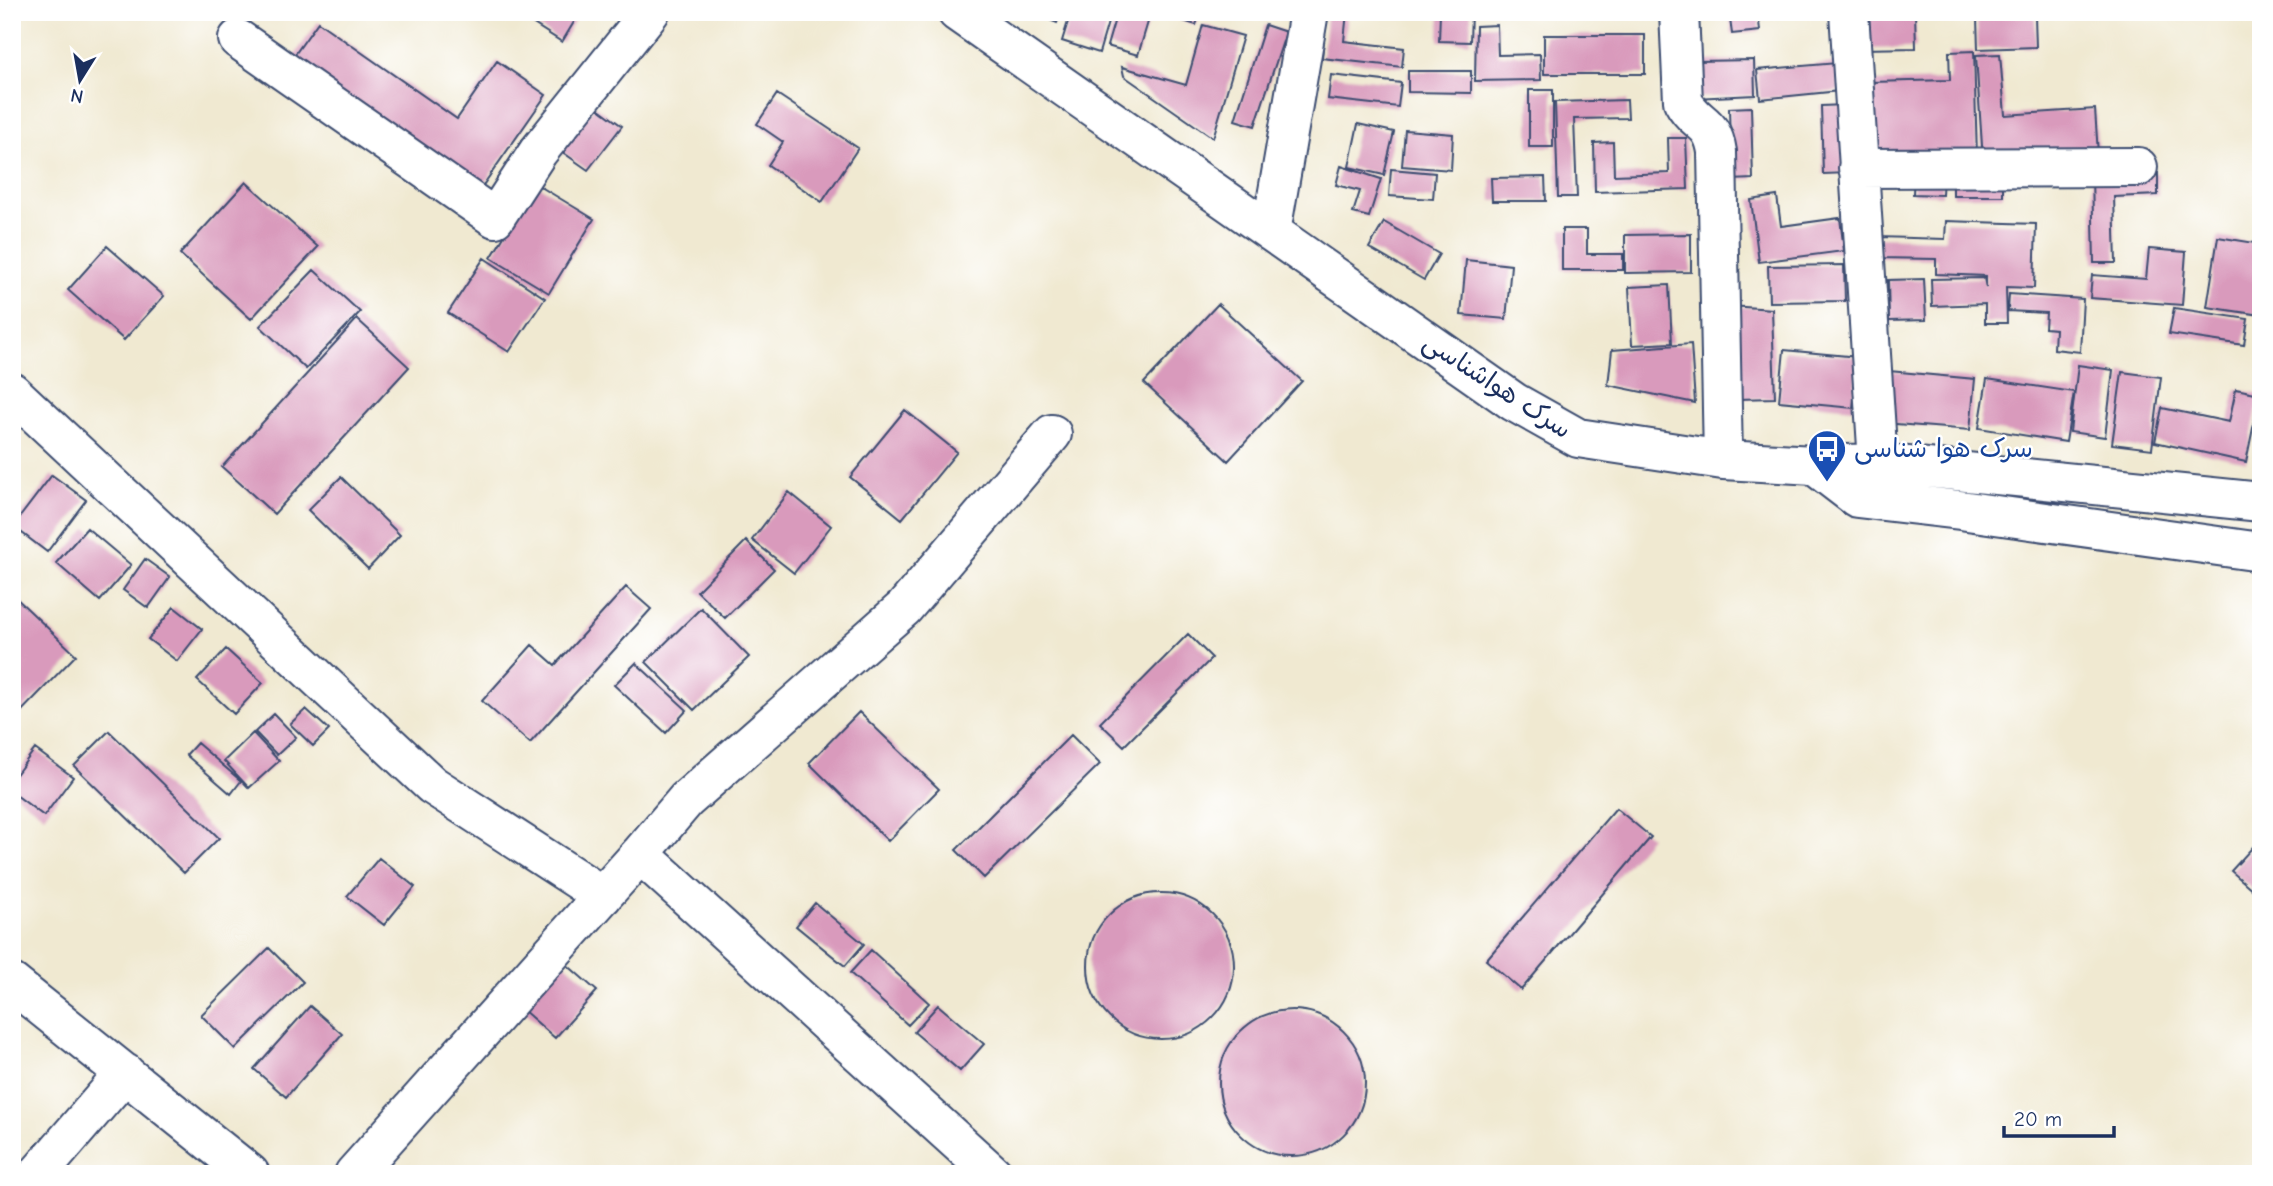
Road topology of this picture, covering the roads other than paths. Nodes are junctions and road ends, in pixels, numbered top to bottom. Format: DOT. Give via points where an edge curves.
graph roads {
  1 [pos="650,12"];
  2 [pos="1309,12"];
  3 [pos="1679,12"];
  4 [pos="1849,12"];
  5 [pos="971,16"];
  6 [pos="238,38"];
  7 [pos="2138,167"];
  8 [pos="1858,168"];
  9 [pos="1271,232"];
  10 [pos="12,393"];
  11 [pos="1052,435"];
  12 [pos="1723,460"];
  13 [pos="1878,463"];
  14 [pos="1814,465"];
  15 [pos="2261,502"];
  16 [pos="2261,552"];
  17 [pos="640,854"];
  18 [pos="603,896"];
  19 [pos="12,983"];
  20 [pos="125,1073"];
  21 [pos="38,1174"];
  22 [pos="250,1174"];
  23 [pos="354,1174"];
  24 [pos="993,1174"];
  1 -- 6 [label="street" via="538,152 495,218"];
  2 -- 9 [label="street"];
  3 -- 12 [label="street" via="1683,101 1714,136 1717,152"];
  4 -- 8 [label="street"];
  5 -- 9 [label="street, سرک هواشناسی"];
  7 -- 8 [label="street"];
  8 -- 13 [label="street"];
  9 -- 12 [label="street, سرک هواشناسی" via="1514,402 1578,438"];
  10 -- 18 [label="street" via="432,785"];
  11 -- 17 [label="street" via="904,608 686,800"];
  12 -- 14 [label="street, سرک هواشناسی"];
  13 -- 14 [label="street, سرک هواشناسی"];
  13 -- 15 [label="street, سرک هواشناسی"];
  14 -- 16 [label="street" via="1857,498"];
  17 -- 18 [label="street"];
  17 -- 24 [label="street"];
  18 -- 23 [label="street"];
  19 -- 20 [label="street"];
  20 -- 21 [label="street"];
  20 -- 22 [label="street"];
}
